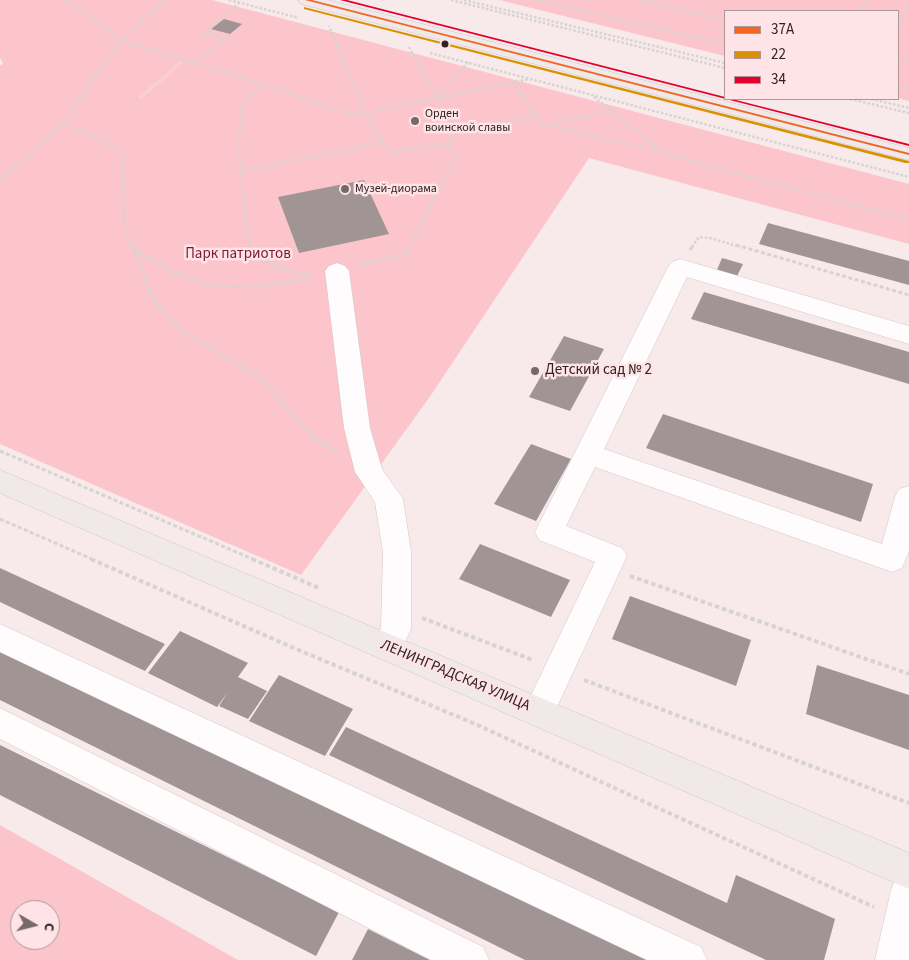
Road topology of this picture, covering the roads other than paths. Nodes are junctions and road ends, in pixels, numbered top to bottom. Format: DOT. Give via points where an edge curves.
graph roads {
  1 [pos="307,0"];
  2 [pos="369,0"];
  3 [pos="724,90"];
  4 [pos="766,100"];
  5 [pos="909,136"];
  6 [pos="909,154"];
  7 [pos="326,274"];
  8 [pos="909,336"];
  9 [pos="588,454"];
  10 [pos="0,481"];
  11 [pos="909,497"];
  12 [pos="0,637"];
  13 [pos="387,647"];
  14 [pos="539,712"];
  15 [pos="0,723"];
  16 [pos="909,871"];
  17 [pos="906,905"];
  18 [pos="470,960"];
  19 [pos="688,960"];
  20 [pos="894,960"];
  1 -- 6 [label="main road"];
  2 -- 3 [label="main road"];
  4 -- 5 [label="main road"];
  7 -- 13 [label="lane" via="369,472 389,499 397,552 398,609 396,629"];
  8 -- 9 [label="lane" via="680,267"];
  9 -- 11 [label="lane" via="892,560"];
  9 -- 14 [label="lane" via="549,532 612,556"];
  10 -- 13 [label="main road, ЛЕНИНГРАДСКАЯ УЛИЦА"];
  12 -- 19 [label="lane"];
  13 -- 14 [label="main road, ЛЕНИНГРАДСКАЯ УЛИЦА"];
  14 -- 16 [label="main road, ЛЕНИНГРАДСКАЯ УЛИЦА"];
  15 -- 18 [label="lane"];
  17 -- 20 [label="lane"];
}
